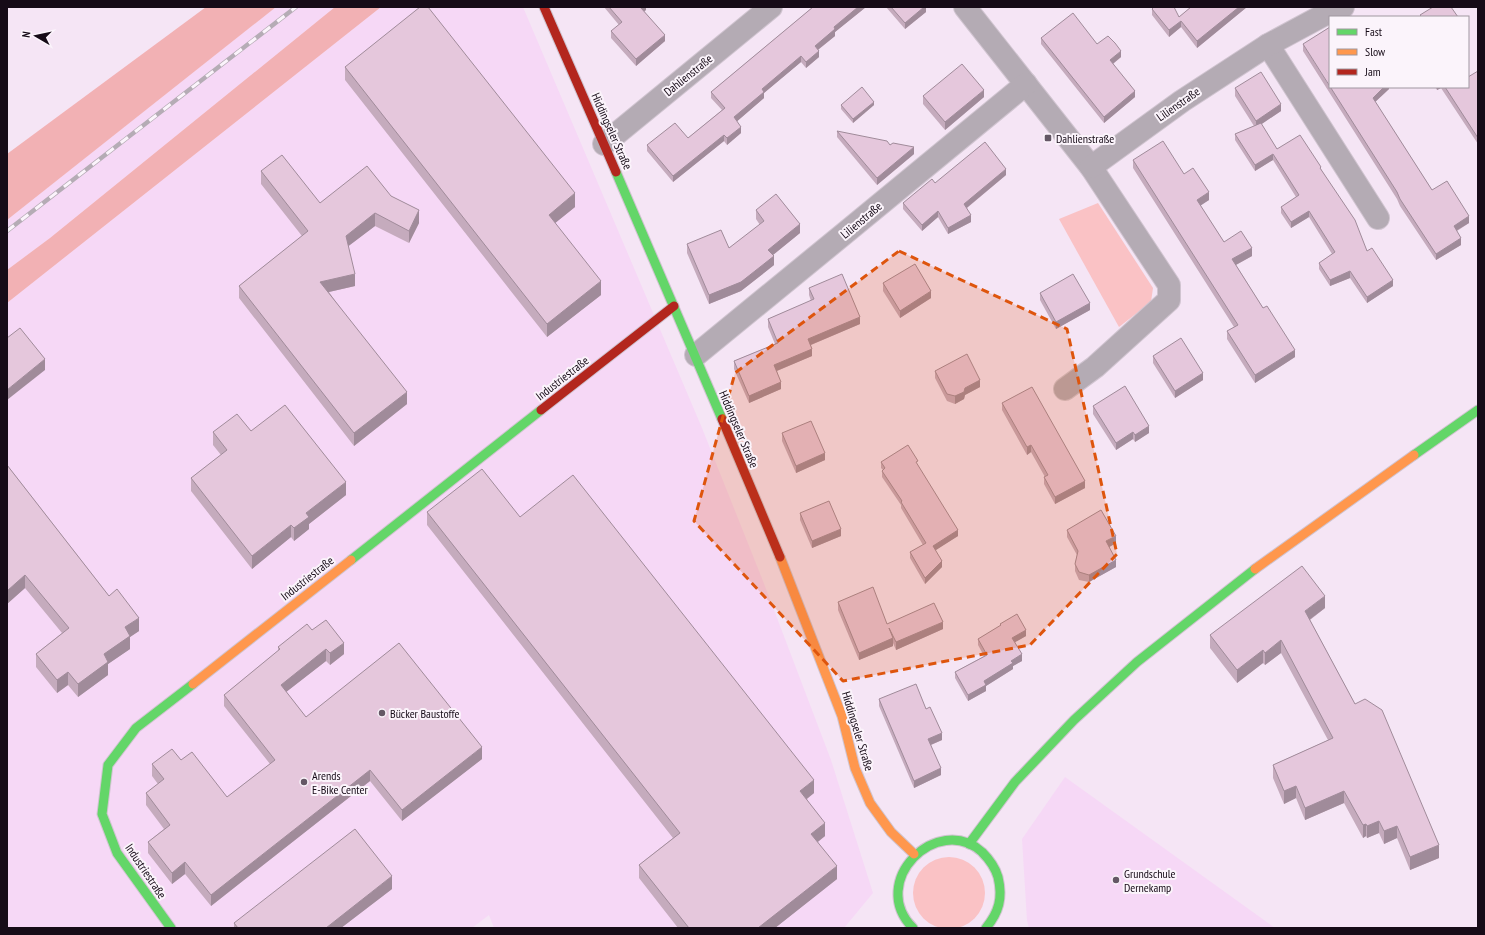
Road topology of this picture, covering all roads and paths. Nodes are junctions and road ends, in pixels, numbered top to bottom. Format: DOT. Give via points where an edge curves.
graph roads {
  1 [pos="544,7"];
  2 [pos="771,7"];
  3 [pos="965,7"];
  4 [pos="1343,7"];
  5 [pos="1268,45"];
  6 [pos="1026,84"];
  7 [pos="604,144"];
  8 [pos="1090,167"];
  9 [pos="1378,218"];
  10 [pos="674,306"];
  11 [pos="696,355"];
  12 [pos="1065,389"];
  13 [pos="1478,410"];
  14 [pos="969,844"];
  15 [pos="914,854"];
  16 [pos="909,927"];
  17 [pos="171,928"];
  18 [pos="986,928"];
  1 -- 7 [label="street, Hiddingseler Straße"];
  2 -- 7 [label="street, Dahlienstraße"];
  3 -- 6 [label="street"];
  4 -- 5 [label="street, Lilienstraße"];
  5 -- 8 [label="street, Lilienstraße" via="1182,100"];
  5 -- 9 [label="street"];
  6 -- 8 [label="street"];
  6 -- 11 [label="street, Lilienstraße"];
  7 -- 10 [label="street, Hiddingseler Straße"];
  8 -- 12 [label="street" via="1169,285 1169,300 1095,366"];
  10 -- 11 [label="street, Hiddingseler Straße"];
  10 -- 17 [label="street, Industriestraße" via="136,728 108,765 102,814 118,853"];
  11 -- 15 [label="street, Hiddingseler Straße" via="826,674 842,716 856,768 870,802 891,832"];
  13 -- 14 [label="street" via="1246,575 1137,662 1074,720 1015,782"];
  14 -- 15 [label="street" via="950,840 931,844"];
  14 -- 18 [label="street" via="987,856 998,874 1001,896 995,916"];
  15 -- 16 [label="street" via="903,870 898,889 900,908"];
}
